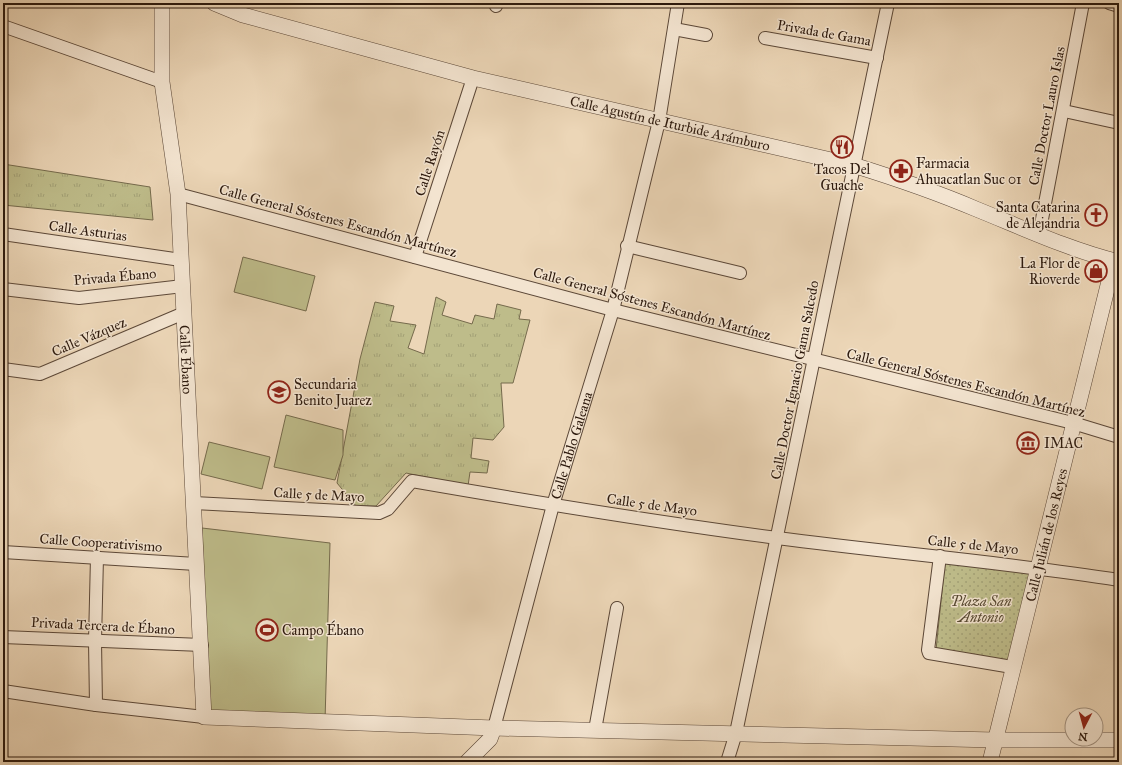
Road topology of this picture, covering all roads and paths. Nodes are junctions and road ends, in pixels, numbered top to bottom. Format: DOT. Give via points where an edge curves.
graph roads {
  1 [pos="162,3"];
  2 [pos="214,3"];
  3 [pos="678,3"];
  4 [pos="888,3"];
  5 [pos="1084,3"];
  6 [pos="1109,3"];
  7 [pos="1119,6"];
  8 [pos="3,26"];
  9 [pos="674,28"];
  10 [pos="706,35"];
  11 [pos="765,38"];
  12 [pos="876,58"];
  13 [pos="474,78"];
  14 [pos="162,82"];
  15 [pos="1064,111"];
  16 [pos="659,121"];
  17 [pos="1119,123"];
  18 [pos="853,165"];
  19 [pos="178,194"];
  20 [pos="3,234"];
  21 [pos="1039,235"];
  22 [pos="627,246"];
  23 [pos="415,257"];
  24 [pos="175,259"];
  25 [pos="1117,262"];
  26 [pos="740,273"];
  27 [pos="183,286"];
  28 [pos="3,289"];
  29 [pos="613,310"];
  30 [pos="184,312"];
  31 [pos="814,361"];
  32 [pos="3,369"];
  33 [pos="1073,423"];
  34 [pos="1119,437"];
  35 [pos="194,503"];
  36 [pos="553,505"];
  37 [pos="778,538"];
  38 [pos="3,552"];
  39 [pos="940,556"];
  40 [pos="97,557"];
  41 [pos="196,564"];
  42 [pos="1038,567"];
  43 [pos="1119,580"];
  44 [pos="617,608"];
  45 [pos="3,636"];
  46 [pos="95,641"];
  47 [pos="202,645"];
  48 [pos="1012,667"];
  49 [pos="3,690"];
  50 [pos="96,705"];
  51 [pos="204,717"];
  52 [pos="494,728"];
  53 [pos="595,730"];
  54 [pos="736,733"];
  55 [pos="995,740"];
  56 [pos="1119,740"];
  57 [pos="467,762"];
  58 [pos="727,762"];
  59 [pos="990,762"];
  1 -- 14 [label="street, Calle Ébano"];
  2 -- 13 [label="street, Calle Agustín de Iturbide Arámburo" via="250,17"];
  3 -- 9 [label="street, Calle Pablo Galeana"];
  4 -- 12 [label="street, Calle Doctor Ignacio Gama Salcedo"];
  5 -- 15 [label="street, Calle Doctor Lauro Islas"];
  6 -- 7 [label="street"];
  8 -- 14 [label="street"];
  9 -- 10 [label="street"];
  9 -- 16 [label="street, Calle Pablo Galeana"];
  11 -- 12 [label="street, Privada de Gama"];
  12 -- 18 [label="street, Calle Doctor Ignacio Gama Salcedo"];
  13 -- 16 [label="street, Calle Agustín de Iturbide Arámburo"];
  13 -- 23 [label="street, Calle Rayón"];
  14 -- 19 [label="street, Calle Ébano"];
  15 -- 17 [label="street"];
  15 -- 21 [label="street, Calle Doctor Lauro Islas"];
  16 -- 18 [label="street, Calle Agustín de Iturbide Arámburo"];
  16 -- 22 [label="street, Calle Pablo Galeana"];
  18 -- 21 [label="street, Calle Agustín de Iturbide Arámburo" via="975,208"];
  18 -- 31 [label="street, Calle Doctor Ignacio Gama Salcedo"];
  19 -- 23 [label="street, Calle General Sóstenes Escandón Martínez"];
  19 -- 24 [label="street, Calle Ébano"];
  20 -- 24 [label="street, Calle Asturias"];
  21 -- 25 [label="street, Calle Agustín de Iturbide Arámburo"];
  22 -- 26 [label="street"];
  22 -- 29 [label="street, Calle Pablo Galeana"];
  23 -- 29 [label="street, Calle General Sóstenes Escandón Martínez"];
  24 -- 27 [label="street, Calle Ébano"];
  25 -- 33 [label="street, Calle Julián de los Reyes"];
  27 -- 28 [label="street, Privada Ébano" via="79,298"];
  27 -- 30 [label="street, Calle Ébano"];
  29 -- 31 [label="street, Calle General Sóstenes Escandón Martínez"];
  29 -- 36 [label="street, Calle Pablo Galeana"];
  30 -- 32 [label="street, Calle Vázquez" via="40,374"];
  30 -- 35 [label="street, Calle Ébano"];
  31 -- 33 [label="street, Calle General Sóstenes Escandón Martínez"];
  31 -- 37 [label="street, Calle Doctor Ignacio Gama Salcedo"];
  33 -- 34 [label="street, Calle General Sóstenes Escandón Martínez"];
  33 -- 42 [label="street, Calle Julián de los Reyes"];
  35 -- 36 [label="street, Calle 5 de Mayo" via="379,513 388,509 412,481"];
  35 -- 41 [label="street, Calle Ébano"];
  36 -- 37 [label="street, Calle 5 de Mayo"];
  36 -- 52 [label="street, Calle Pablo Galeana"];
  37 -- 39 [label="street, Calle 5 de Mayo"];
  37 -- 54 [label="street, Calle Doctor Ignacio Gama Salcedo"];
  38 -- 40 [label="street, Calle Cooperativismo"];
  39 -- 42 [label="street, Calle 5 de Mayo"];
  39 -- 48 [label="street" via="929,653"];
  40 -- 41 [label="street, Calle Cooperativismo"];
  40 -- 46 [label="street"];
  41 -- 47 [label="street, Calle Ébano"];
  42 -- 43 [label="street, Calle 5 de Mayo"];
  42 -- 48 [label="street, Calle Julián de los Reyes"];
  44 -- 53 [label="street"];
  45 -- 46 [label="street, Privada Tercera de Ébano"];
  46 -- 47 [label="street, Privada Tercera de Ébano"];
  46 -- 50 [label="street"];
  47 -- 51 [label="street, Calle Ébano"];
  48 -- 55 [label="street, Calle Julián de los Reyes"];
  49 -- 50 [label="street"];
  50 -- 51 [label="street"];
  51 -- 52 [label="street"];
  52 -- 53 [label="street"];
  52 -- 57 [label="street, Calle Pablo Galeana" via="490,739"];
  53 -- 54 [label="street"];
  54 -- 55 [label="street"];
  54 -- 58 [label="street, Calle Doctor Ignacio Gama Salcedo"];
  55 -- 56 [label="street"];
  55 -- 59 [label="street, Calle Julián de los Reyes"];
}
